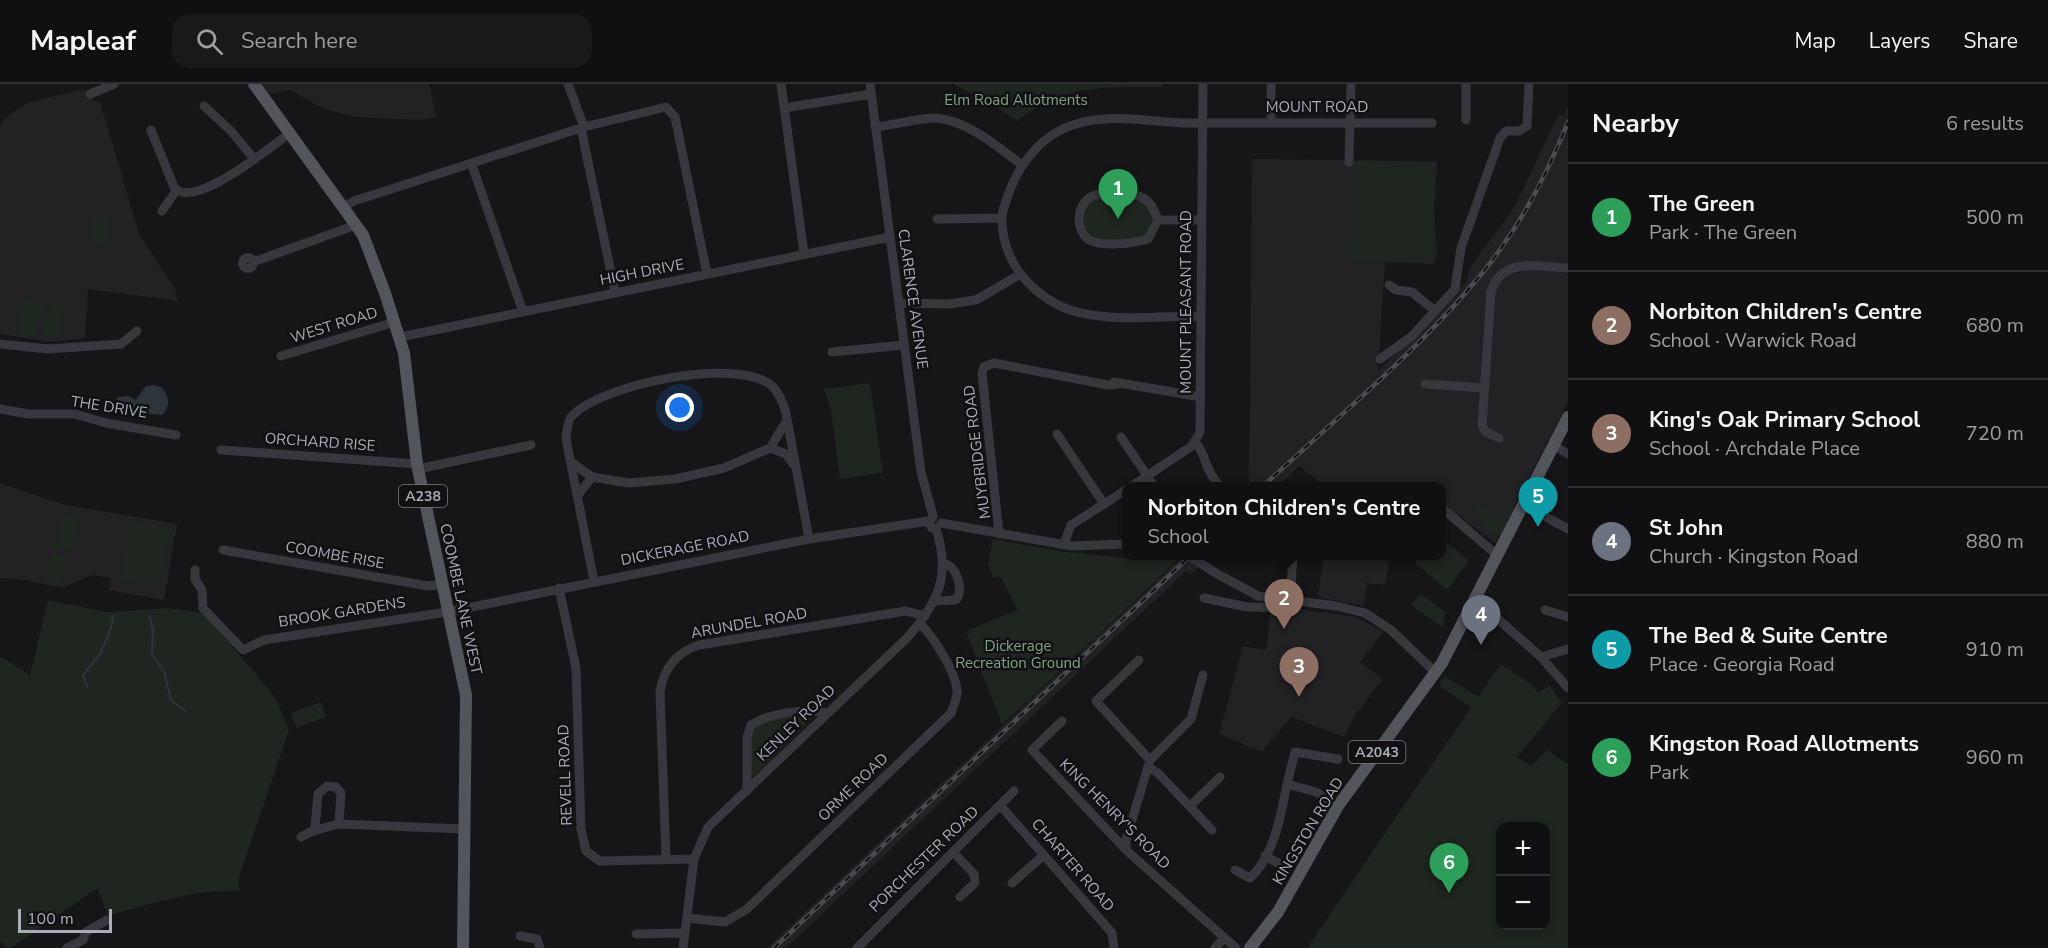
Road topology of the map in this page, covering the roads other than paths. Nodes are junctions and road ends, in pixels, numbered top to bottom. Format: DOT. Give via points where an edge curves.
graph roads {
  1 [pos="114,84"];
  2 [pos="254,84"];
  3 [pos="568,84"];
  4 [pos="781,84"];
  5 [pos="870,84"];
  6 [pos="1203,84"];
  7 [pos="1271,84"];
  8 [pos="1351,84"];
  9 [pos="1466,84"];
  10 [pos="1529,84"];
  11 [pos="90,94"];
  12 [pos="871,94"];
  13 [pos="204,106"];
  14 [pos="784,108"];
  15 [pos="1466,120"];
  16 [pos="1271,122"];
  17 [pos="1350,122"];
  18 [pos="1202,123"];
  19 [pos="1431,123"];
  20 [pos="875,127"];
  21 [pos="583,128"];
  22 [pos="152,130"];
  23 [pos="290,133"];
  24 [pos="254,159"];
  25 [pos="1349,162"];
  26 [pos="472,165"];
  27 [pos="1022,165"];
  28 [pos="177,191"];
  29 [pos="344,207"];
  30 [pos="162,212"];
  31 [pos="1001,218"];
  32 [pos="937,219"];
  33 [pos="1158,220"];
  34 [pos="1202,220"];
  35 [pos="356,225"];
  36 [pos="890,237"];
  37 [pos="804,254"];
  38 [pos="253,262"];
  39 [pos="1568,268"];
  40 [pos="707,274"];
  41 [pos="1019,274"];
  42 [pos="1389,285"];
  43 [pos="615,292"];
  44 [pos="899,303"];
  45 [pos="1435,311"];
  46 [pos="523,312"];
  47 [pos="1201,316"];
  48 [pos="395,322"];
  49 [pos="137,331"];
  50 [pos="400,337"];
  51 [pos="0,344"];
  52 [pos="904,345"];
  53 [pos="832,352"];
  54 [pos="281,356"];
  55 [pos="1380,359"];
  56 [pos="1425,384"];
  57 [pos="1484,388"];
  58 [pos="1201,397"];
  59 [pos="0,409"];
  60 [pos="1568,417"];
  61 [pos="787,420"];
  62 [pos="1057,434"];
  63 [pos="176,435"];
  64 [pos="1121,437"];
  65 [pos="1499,438"];
  66 [pos="1196,443"];
  67 [pos="531,445"];
  68 [pos="1553,446"];
  69 [pos="770,448"];
  70 [pos="221,450"];
  71 [pos="1568,454"];
  72 [pos="571,462"];
  73 [pos="417,466"];
  74 [pos="796,467"];
  75 [pos="592,477"];
  76 [pos="1148,477"];
  77 [pos="1139,482"];
  78 [pos="1151,482"];
  79 [pos="1216,482"];
  80 [pos="1122,493"];
  81 [pos="578,495"];
  82 [pos="1104,504"];
  83 [pos="1524,505"];
  84 [pos="1446,510"];
  85 [pos="931,518"];
  86 [pos="939,526"];
  87 [pos="1568,529"];
  88 [pos="999,534"];
  89 [pos="809,539"];
  90 [pos="1064,544"];
  91 [pos="1122,544"];
  92 [pos="223,550"];
  93 [pos="1498,556"];
  94 [pos="1196,560"];
  95 [pos="1292,560"];
  96 [pos="944,563"];
  97 [pos="195,570"];
  98 [pos="594,581"];
  99 [pos="442,584"];
  100 [pos="559,588"];
  101 [pos="1204,598"];
  102 [pos="1476,600"];
  103 [pos="934,601"];
  104 [pos="1292,602"];
  105 [pos="1545,610"];
  106 [pos="447,612"];
  107 [pos="1568,617"];
  108 [pos="922,620"];
  109 [pos="1568,649"];
  110 [pos="1540,657"];
  111 [pos="1139,660"];
  112 [pos="1436,673"];
  113 [pos="1203,675"];
  114 [pos="1568,688"];
  115 [pos="828,713"];
  116 [pos="1062,721"];
  117 [pos="1338,759"];
  118 [pos="1149,764"];
  119 [pos="1220,777"];
  120 [pos="1287,784"];
  121 [pos="747,791"];
  122 [pos="1014,791"];
  123 [pos="1000,805"];
  124 [pos="1190,806"];
  125 [pos="1338,806"];
  126 [pos="339,824"];
  127 [pos="315,828"];
  128 [pos="464,829"];
  129 [pos="1212,830"];
  130 [pos="301,837"];
  131 [pos="1126,850"];
  132 [pos="953,852"];
  133 [pos="1044,855"];
  134 [pos="1265,856"];
  135 [pos="666,858"];
  136 [pos="694,859"];
  137 [pos="1287,868"];
  138 [pos="1235,870"];
  139 [pos="1012,883"];
  140 [pos="960,897"];
  141 [pos="687,918"];
  142 [pos="107,920"];
  143 [pos="685,933"];
  144 [pos="636,934"];
  145 [pos="520,936"];
  146 [pos="1224,938"];
  147 [pos="541,941"];
  148 [pos="85,944"];
  149 [pos="67,948"];
  150 [pos="463,948"];
  151 [pos="683,948"];
  152 [pos="857,948"];
  153 [pos="1114,948"];
  154 [pos="1215,948"];
  155 [pos="1236,948"];
  156 [pos="1250,948"];
  1 -- 11 [label="street"];
  2 -- 23 [label="main road, COOMBE LANE WEST / A238"];
  3 -- 21 [label="street"];
  4 -- 14 [label="street"];
  5 -- 12 [label="street, CLARENCE AVENUE"];
  6 -- 18 [label="street, MOUNT PLEASANT ROAD"];
  7 -- 16 [label="street"];
  8 -- 17 [label="street"];
  9 -- 15 [label="street"];
  10 -- 45 [label="street" via="1527,126 1519,131 1506,131 1500,138 1461,248 1457,284"];
  12 -- 14 [label="street"];
  12 -- 20 [label="street, CLARENCE AVENUE"];
  13 -- 24 [label="street"];
  14 -- 37 [label="street"];
  16 -- 17 [label="street, MOUNT ROAD"];
  16 -- 18 [label="street, MOUNT ROAD"];
  17 -- 19 [label="street, MOUNT ROAD"];
  17 -- 25 [label="street"];
  18 -- 27 [label="street, MOUNT ROAD" via="1108,120 1075,124 1047,139"];
  18 -- 34 [label="street, MOUNT PLEASANT ROAD"];
  20 -- 27 [label="street" via="948,120 963,125"];
  20 -- 36 [label="street, CLARENCE AVENUE"];
  21 -- 26 [label="street"];
  21 -- 40 [label="street" via="659,107 672,112"];
  21 -- 43 [label="street"];
  22 -- 28 [label="street"];
  23 -- 24 [label="street"];
  23 -- 29 [label="main road, COOMBE LANE WEST / A238"];
  24 -- 28 [label="street" via="195,193"];
  26 -- 29 [label="street"];
  26 -- 46 [label="street"];
  27 -- 31 [label="street"];
  28 -- 30 [label="street"];
  29 -- 35 [label="main road, COOMBE LANE WEST / A238"];
  31 -- 32 [label="street"];
  31 -- 41 [label="street" via="1007,251"];
  33 -- 33 [label="street" via="1148,239 1125,244 1088,240 1078,218 1089,197 1133,194 1145,197"];
  33 -- 34 [label="street"];
  34 -- 47 [label="street, MOUNT PLEASANT ROAD"];
  35 -- 38 [label="street"];
  35 -- 48 [label="main road, COOMBE LANE WEST / A238" via="369,246"];
  36 -- 37 [label="street, HIGH DRIVE"];
  36 -- 44 [label="street, CLARENCE AVENUE"];
  37 -- 40 [label="street, HIGH DRIVE"];
  39 -- 57 [label="street" via="1513,266 1494,282"];
  40 -- 43 [label="street, HIGH DRIVE"];
  41 -- 44 [label="street" via="975,300"];
  41 -- 47 [label="street" via="1061,306 1093,316"];
  42 -- 45 [label="street" via="1412,292"];
  43 -- 46 [label="street, HIGH DRIVE"];
  44 -- 52 [label="street, CLARENCE AVENUE"];
  45 -- 55 [label="street" via="1411,337"];
  46 -- 50 [label="street, HIGH DRIVE"];
  47 -- 58 [label="street, MOUNT PLEASANT ROAD"];
  48 -- 50 [label="main road, COOMBE LANE WEST / A238"];
  48 -- 54 [label="street, WEST ROAD"];
  49 -- 51 [label="street" via="121,344 48,349"];
  50 -- 73 [label="main road, COOMBE LANE WEST / A238"];
  52 -- 53 [label="street"];
  52 -- 85 [label="street, CLARENCE AVENUE" via="922,480"];
  56 -- 57 [label="street"];
  57 -- 65 [label="street" via="1482,426"];
  58 -- 66 [label="street, MOUNT PLEASANT ROAD"];
  58 -- 88 [label="street, MUYBRIDGE ROAD" via="994,363 984,367"];
  59 -- 63 [label="street, THE DRIVE" via="28,414 75,414"];
  60 -- 68 [label="main road, KINGSTON ROAD / A2043"];
  61 -- 69 [label="street"];
  61 -- 72 [label="street" via="782,399 770,385 740,373 645,383 610,394 569,419 566,439"];
  61 -- 74 [label="street"];
  62 -- 82 [label="street"];
  64 -- 76 [label="street"];
  66 -- 76 [label="street"];
  66 -- 79 [label="street" via="1208,473"];
  67 -- 73 [label="street, ORCHARD RISE"];
  68 -- 71 [label="street"];
  68 -- 83 [label="main road, KINGSTON ROAD / A2043"];
  69 -- 74 [label="street" via="786,454"];
  69 -- 75 [label="street" via="724,468 675,479 629,483"];
  70 -- 73 [label="street, ORCHARD RISE"];
  72 -- 75 [label="street"];
  72 -- 81 [label="street"];
  73 -- 99 [label="main road, COOMBE LANE WEST / A238"];
  74 -- 89 [label="street"];
  75 -- 81 [label="street"];
  76 -- 77 [label="street"];
  76 -- 78 [label="street"];
  80 -- 82 [label="street"];
  81 -- 98 [label="street"];
  82 -- 90 [label="street" via="1071,525"];
  83 -- 87 [label="street"];
  83 -- 93 [label="main road, KINGSTON ROAD / A2043"];
  84 -- 93 [label="street"];
  85 -- 86 [label="street" via="930,526"];
  85 -- 89 [label="street, DICKERAGE ROAD"];
  86 -- 88 [label="street"];
  86 -- 96 [label="street, KENLEY ROAD"];
  88 -- 90 [label="street"];
  89 -- 98 [label="street, DICKERAGE ROAD"];
  90 -- 91 [label="street"];
  92 -- 99 [label="street, COOMBE RISE" via="420,585"];
  93 -- 102 [label="main road, KINGSTON ROAD / A2043"];
  94 -- 104 [label="street, bridge" via="1251,594"];
  95 -- 104 [label="street"];
  96 -- 103 [label="street, KENLEY ROAD"];
  96 -- 103 [label="street" via="953,570 960,595 956,600"];
  97 -- 106 [label="street, BROOK GARDENS" via="202,590 202,608 243,650 264,640"];
  98 -- 100 [label="street, DICKERAGE ROAD"];
  99 -- 106 [label="main road, COOMBE LANE WEST / A238"];
  100 -- 106 [label="street, DICKERAGE ROAD"];
  100 -- 135 [label="street, REVELL ROAD" via="576,668 583,844 600,861"];
  101 -- 104 [label="street" via="1262,608 1288,608"];
  102 -- 110 [label="street"];
  102 -- 112 [label="main road, KINGSTON ROAD / A2043"];
  103 -- 108 [label="street, KENLEY ROAD"];
  104 -- 112 [label="street" via="1336,606 1371,616"];
  105 -- 107 [label="street"];
  106 -- 128 [label="main road, COOMBE LANE WEST / A238" via="466,705"];
  108 -- 115 [label="street, KENLEY ROAD"];
  108 -- 135 [label="street, ARUNDEL ROAD" via="906,611 699,645 677,657 664,675 660,692"];
  108 -- 141 [label="street, ORME ROAD" via="957,691 951,713 747,909 725,922"];
  109 -- 110 [label="street"];
  110 -- 114 [label="street"];
  111 -- 118 [label="street" via="1096,701"];
  112 -- 125 [label="main road, KINGSTON ROAD / A2043"];
  113 -- 118 [label="street" via="1191,719"];
  115 -- 121 [label="street, KENLEY ROAD"];
  115 -- 121 [label="street" via="772,717 751,725 747,736"];
  116 -- 131 [label="street, KING HENRY'S ROAD" via="1032,750"];
  117 -- 120 [label="street" via="1294,752"];
  118 -- 124 [label="street"];
  118 -- 131 [label="street"];
  119 -- 124 [label="street"];
  120 -- 125 [label="street" via="1310,789"];
  120 -- 134 [label="street"];
  121 -- 136 [label="street, KENLEY ROAD" via="708,827"];
  122 -- 123 [label="street, PORCHESTER ROAD"];
  123 -- 132 [label="street, PORCHESTER ROAD"];
  123 -- 133 [label="street, CHARTER ROAD"];
  124 -- 129 [label="street"];
  125 -- 156 [label="main road, KINGSTON ROAD / A2043" via="1278,912"];
  126 -- 127 [label="street"];
  126 -- 127 [label="street" via="340,793 336,787 327,786 318,794"];
  126 -- 128 [label="street"];
  127 -- 130 [label="street"];
  128 -- 150 [label="main road, COOMBE LANE WEST / A238"];
  131 -- 146 [label="street, KING HENRY'S ROAD"];
  132 -- 140 [label="street" via="975,878"];
  132 -- 152 [label="street, PORCHESTER ROAD"];
  133 -- 139 [label="street"];
  133 -- 153 [label="street, CHARTER ROAD" via="1112,933"];
  134 -- 137 [label="street"];
  134 -- 138 [label="street" via="1250,878"];
  135 -- 136 [label="street, REVELL ROAD"];
  136 -- 141 [label="street, KENLEY ROAD"];
  141 -- 143 [label="street, KENLEY ROAD"];
  142 -- 148 [label="street" via="86,932"];
  143 -- 144 [label="street"];
  143 -- 151 [label="street, KENLEY ROAD"];
  145 -- 147 [label="street"];
  146 -- 154 [label="street"];
  146 -- 155 [label="street, KING HENRY'S ROAD"];
  148 -- 149 [label="street"];
}
